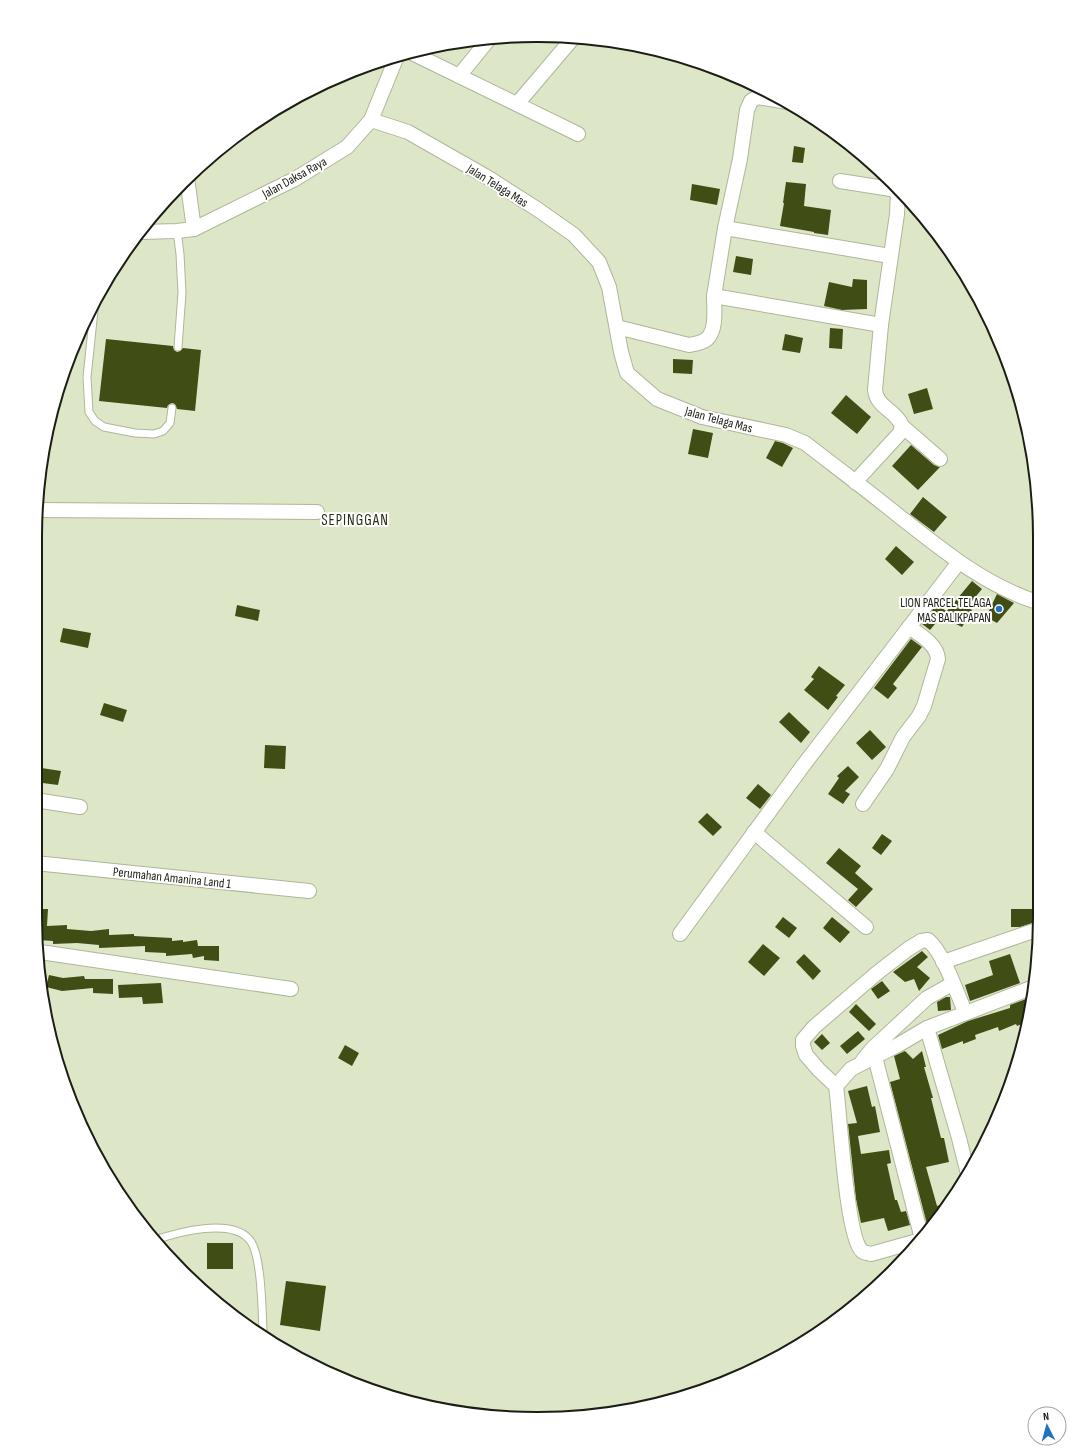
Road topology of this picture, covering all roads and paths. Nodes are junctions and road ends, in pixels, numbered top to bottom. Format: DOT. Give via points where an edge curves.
graph roads {
  1 [pos="569,43"];
  2 [pos="484,45"];
  3 [pos="420,57"];
  4 [pos="393,64"];
  5 [pos="459,76"];
  6 [pos="768,99"];
  7 [pos="517,104"];
  8 [pos="371,120"];
  9 [pos="578,134"];
  10 [pos="840,181"];
  11 [pos="188,186"];
  12 [pos="890,189"];
  13 [pos="898,198"];
  14 [pos="725,228"];
  15 [pos="194,229"];
  16 [pos="177,231"];
  17 [pos="148,232"];
  18 [pos="890,256"];
  19 [pos="714,296"];
  20 [pos="93,317"];
  21 [pos="881,325"];
  22 [pos="617,327"];
  23 [pos="178,347"];
  24 [pos="172,408"];
  25 [pos="902,426"];
  26 [pos="940,460"];
  27 [pos="855,482"];
  28 [pos="43,510"];
  29 [pos="317,512"];
  30 [pos="959,562"];
  31 [pos="1033,601"];
  32 [pos="909,627"];
  33 [pos="42,801"];
  34 [pos="863,804"];
  35 [pos="80,807"];
  36 [pos="754,832"];
  37 [pos="42,864"];
  38 [pos="309,891"];
  39 [pos="866,927"];
  40 [pos="1033,931"];
  41 [pos="680,934"];
  42 [pos="43,952"];
  43 [pos="944,962"];
  44 [pos="952,984"];
  45 [pos="291,989"];
  46 [pos="1027,989"];
  47 [pos="965,1012"];
  48 [pos="927,1028"];
  49 [pos="875,1057"];
  50 [pos="860,1063"];
  51 [pos="836,1086"];
  52 [pos="966,1165"];
  53 [pos="919,1232"];
  54 [pos="161,1238"];
  55 [pos="910,1243"];
  56 [pos="263,1329"];
  1 -- 7 [label="street"];
  2 -- 5 [label="street"];
  3 -- 5 [label="street"];
  4 -- 8 [label="street, Jalan Daksa Raya"];
  5 -- 7 [label="street"];
  6 -- 14 [label="street" via="758,97 751,101 747,110 740,159"];
  7 -- 9 [label="street"];
  8 -- 15 [label="street, Jalan Daksa Raya" via="347,147 295,179"];
  8 -- 22 [label="street, Jalan Telaga Mas" via="408,132 487,177 574,235 598,262 609,287"];
  10 -- 12 [label="street"];
  11 -- 15 [label="street"];
  13 -- 18 [label="street"];
  14 -- 18 [label="street"];
  14 -- 19 [label="street"];
  15 -- 16 [label="street, Jalan Daksa Raya"];
  16 -- 17 [label="street, Jalan Daksa Raya"];
  16 -- 23 [label="lane" via="182,293"];
  18 -- 21 [label="street"];
  19 -- 21 [label="street"];
  19 -- 22 [label="street" via="713,328 707,339 698,344 689,345"];
  20 -- 24 [label="lane" via="87,377 89,412 95,421 104,427 154,434 163,431 170,423"];
  21 -- 25 [label="street" via="875,397"];
  22 -- 27 [label="street, Jalan Telaga Mas" via="627,372 657,399 702,417 786,436 805,443"];
  25 -- 26 [label="street"];
  25 -- 27 [label="street" via="900,432"];
  27 -- 30 [label="street, Jalan Telaga Mas"];
  28 -- 29 [label="street"];
  30 -- 31 [label="street, Jalan Telaga Mas" via="988,580"];
  30 -- 32 [label="street"];
  32 -- 34 [label="street" via="933,646 938,652 938,659 919,716 903,737 887,769"];
  32 -- 36 [label="street"];
  33 -- 35 [label="street"];
  36 -- 39 [label="street"];
  36 -- 41 [label="street"];
  37 -- 38 [label="street, Perumahan Amanina Land 1"];
  40 -- 43 [label="street"];
  42 -- 45 [label="street"];
  43 -- 44 [label="street"];
  43 -- 51 [label="street" via="934,944 928,940 921,941 877,972 814,1027 803,1040 806,1055"];
  44 -- 47 [label="street"];
  44 -- 50 [label="street" via="922,1003"];
  46 -- 47 [label="street"];
  47 -- 48 [label="street"];
  48 -- 49 [label="street"];
  48 -- 52 [label="street"];
  49 -- 50 [label="street"];
  49 -- 53 [label="street"];
  50 -- 51 [label="street"];
  51 -- 55 [label="street" via="855,1239 863,1252 871,1254"];
  54 -- 56 [label="lane" via="203,1228 238,1230 250,1240 260,1272"];
}
